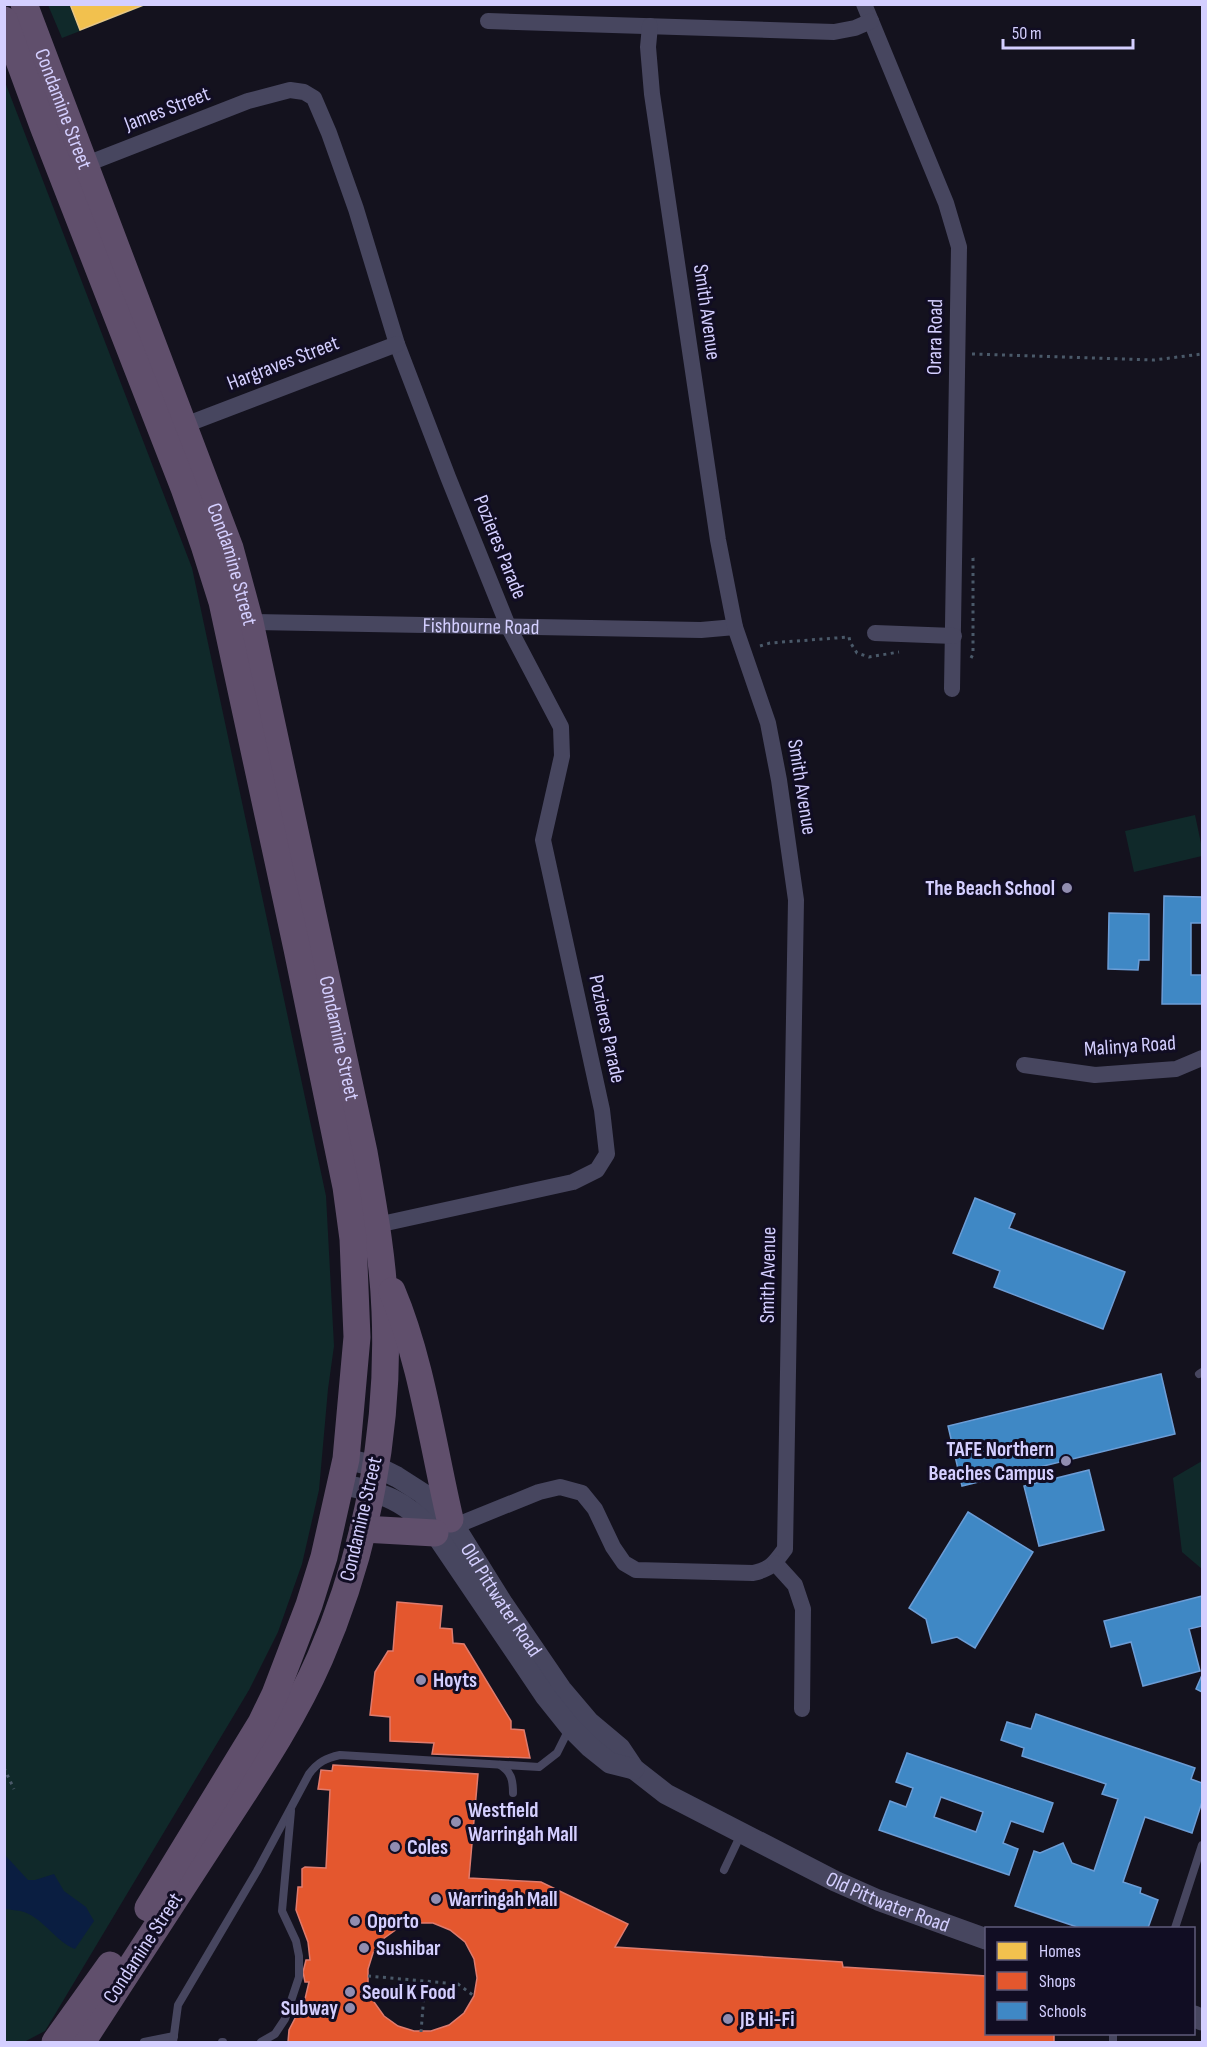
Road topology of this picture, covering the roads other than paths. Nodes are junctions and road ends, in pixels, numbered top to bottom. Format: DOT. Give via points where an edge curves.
graph roads {
  1 [pos="24,4"];
  2 [pos="864,4"];
  3 [pos="4,20"];
  4 [pos="488,21"];
  5 [pos="871,21"];
  6 [pos="650,26"];
  7 [pos="290,90"];
  8 [pos="74,170"];
  9 [pos="397,344"];
  10 [pos="185,424"];
  11 [pos="238,622"];
  12 [pos="508,626"];
  13 [pos="735,627"];
  14 [pos="875,633"];
  15 [pos="954,636"];
  16 [pos="952,689"];
  17 [pos="1203,1058"];
  18 [pos="1024,1065"];
  19 [pos="377,1225"];
  20 [pos="382,1268"];
  21 [pos="343,1472"];
  22 [pos="373,1478"];
  23 [pos="446,1526"];
  24 [pos="363,1529"];
  25 [pos="775,1563"];
  26 [pos="802,1709"];
  27 [pos="570,1727"];
  28 [pos="500,1765"];
  29 [pos="634,1769"];
  30 [pos="513,1793"];
  31 [pos="292,1807"];
  32 [pos="742,1832"];
  33 [pos="1203,1845"];
  34 [pos="724,1870"];
  35 [pos="1176,1927"];
  36 [pos="985,1938"];
  37 [pos="173,2039"];
  38 [pos="159,2041"];
  39 [pos="55,2043"];
  40 [pos="82,2043"];
  41 [pos="144,2043"];
  42 [pos="261,2043"];
  1 -- 8 [label="highway, Condamine Street"];
  2 -- 5 [label="street, Orara Road"];
  3 -- 8 [label="highway, Condamine Street"];
  4 -- 6 [label="street"];
  5 -- 6 [label="street" via="834,32"];
  5 -- 15 [label="street, Orara Road" via="946,203 959,247"];
  6 -- 13 [label="street, Smith Avenue" via="652,94 718,540"];
  7 -- 8 [label="street, James Street" via="249,101"];
  7 -- 9 [label="street, Pozieres Parade" via="314,98 329,133"];
  8 -- 10 [label="highway, Condamine Street"];
  8 -- 11 [label="highway, Condamine Street" via="204,544"];
  9 -- 10 [label="street, Hargraves Street"];
  9 -- 12 [label="street, Pozieres Parade"];
  10 -- 11 [label="highway, Condamine Street" via="230,548"];
  11 -- 12 [label="street, Fishbourne Road"];
  11 -- 19 [label="highway, Condamine Street" via="364,1152"];
  11 -- 21 [label="highway, Condamine Street" via="353,1239 357,1337"];
  12 -- 13 [label="street, Fishbourne Road" via="701,630"];
  12 -- 19 [label="street, Pozieres Parade" via="561,727 562,756 543,840 602,1110 607,1154 597,1170 573,1182"];
  13 -- 25 [label="street, Smith Avenue" via="768,723 796,900 786,1530 785,1549"];
  14 -- 15 [label="street"];
  15 -- 16 [label="street, Orara Road"];
  17 -- 18 [label="street, Malinya Road" via="1176,1069 1095,1075"];
  19 -- 20 [label="highway, Condamine Street"];
  20 -- 22 [label="highway, Condamine Street" via="386,1352"];
  20 -- 23 [label="highway" via="402,1315 420,1385"];
  21 -- 22 [label="street, Old Pittwater Road"];
  21 -- 39 [label="highway, Condamine Street" via="309,1605 261,1723 151,1903"];
  22 -- 23 [label="street, Old Pittwater Road" via="397,1477 422,1493"];
  22 -- 24 [label="highway, Condamine Street"];
  23 -- 24 [label="highway"];
  23 -- 25 [label="street" via="560,1487 582,1493 595,1509 618,1555 636,1570 753,1573"];
  23 -- 27 [label="street, Old Pittwater Road" via="546,1697"];
  23 -- 29 [label="street, Old Pittwater Road" via="561,1689 589,1722 620,1748"];
  24 -- 40 [label="highway, Condamine Street" via="336,1618 299,1701"];
  25 -- 26 [label="street" via="795,1585 803,1609"];
  27 -- 28 [label="lane" via="557,1753 539,1767"];
  27 -- 29 [label="street, Old Pittwater Road" via="610,1763"];
  28 -- 30 [label="lane" via="512,1776"];
  28 -- 31 [label="lane" via="340,1755 317,1763"];
  29 -- 32 [label="street, Old Pittwater Road" via="666,1794"];
  31 -- 37 [label="lane" via="178,2006"];
  31 -- 42 [label="lane" via="282,1911 296,1941 298,1977 285,2019 275,2034"];
  32 -- 34 [label="lane"];
  32 -- 36 [label="street, Old Pittwater Road" via="878,1900"];
  33 -- 35 [label="lane"];
  37 -- 38 [label="lane"];
  38 -- 41 [label="lane"];
}
